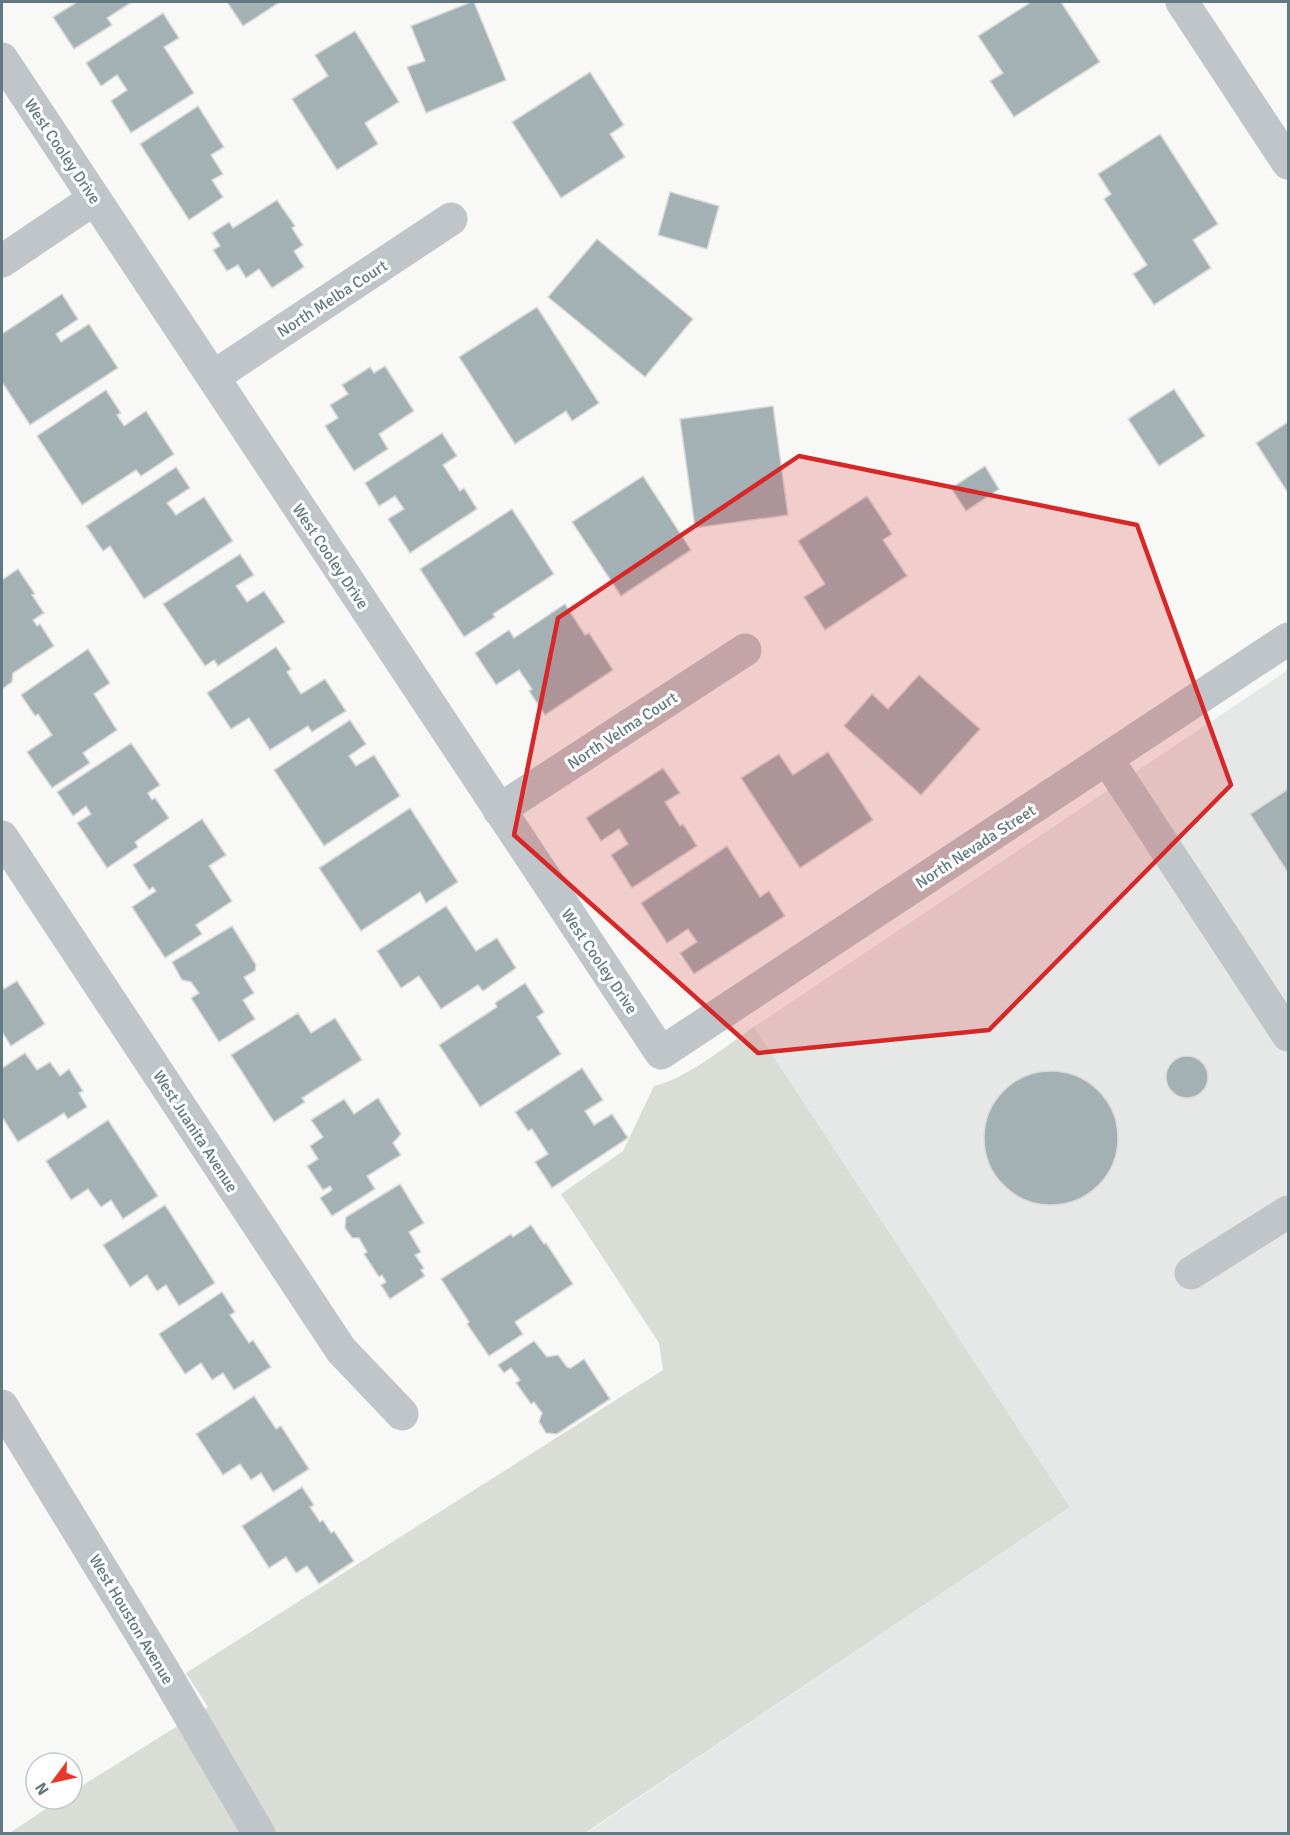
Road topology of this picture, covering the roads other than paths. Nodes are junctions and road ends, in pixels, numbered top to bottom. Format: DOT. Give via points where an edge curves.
graph roads {
  1 [pos="1182,2"];
  2 [pos="2,59"];
  3 [pos="1288,163"];
  4 [pos="94,199"];
  5 [pos="451,219"];
  6 [pos="2,261"];
  7 [pos="213,377"];
  8 [pos="1288,639"];
  9 [pos="746,651"];
  10 [pos="1107,759"];
  11 [pos="499,810"];
  12 [pos="2,837"];
  13 [pos="13,878"];
  14 [pos="1288,1035"];
  15 [pos="661,1053"];
  16 [pos="1288,1212"];
  17 [pos="1191,1274"];
  18 [pos="2,1406"];
  19 [pos="402,1414"];
  20 [pos="259,1833"];
  1 -- 3 [label="street"];
  2 -- 4 [label="street, West Cooley Drive"];
  4 -- 6 [label="street"];
  4 -- 7 [label="street, West Cooley Drive"];
  5 -- 7 [label="street, North Melba Court"];
  7 -- 11 [label="street, West Cooley Drive"];
  8 -- 10 [label="street, North Nevada Street"];
  9 -- 11 [label="street, North Velma Court"];
  10 -- 14 [label="street"];
  10 -- 15 [label="street, North Nevada Street"];
  11 -- 15 [label="street, West Cooley Drive"];
  12 -- 13 [label="street, West Juanita Avenue"];
  13 -- 19 [label="street, West Juanita Avenue" via="341,1350"];
  16 -- 17 [label="street"];
  18 -- 20 [label="street, West Houston Avenue"];
}
